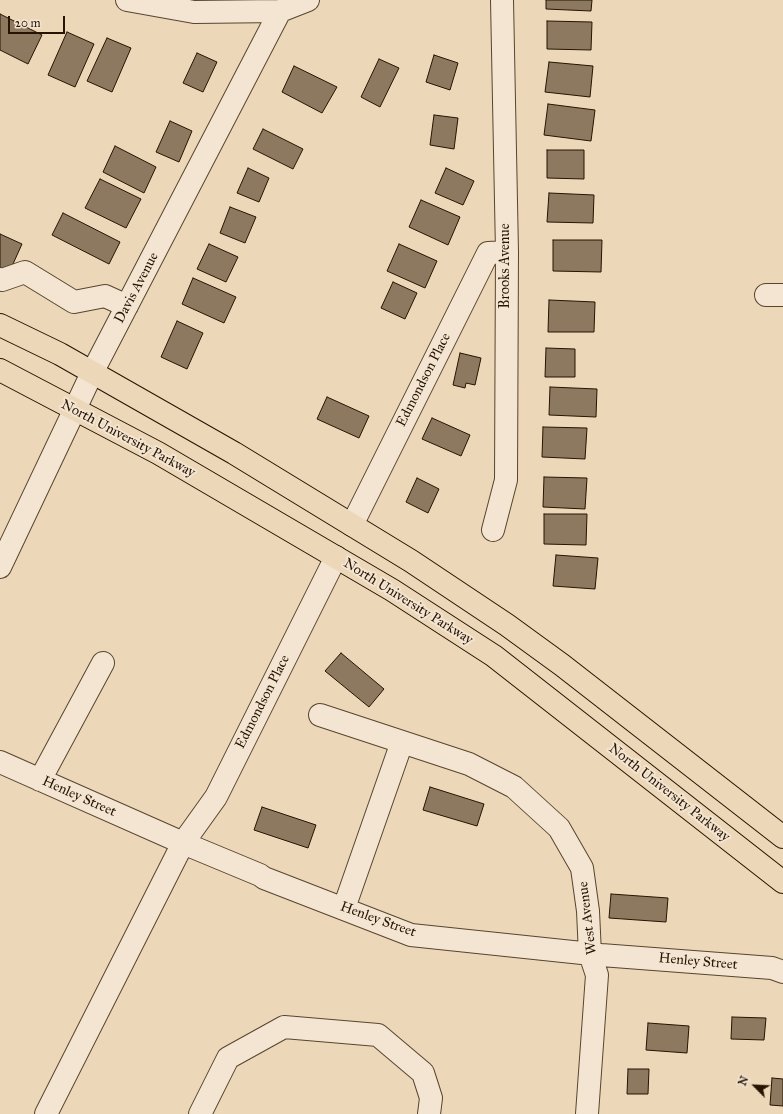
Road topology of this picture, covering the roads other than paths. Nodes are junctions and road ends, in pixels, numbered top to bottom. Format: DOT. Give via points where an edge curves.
graph roads {
  1 [pos="127,0"];
  2 [pos="308,0"];
  3 [pos="502,0"];
  4 [pos="280,11"];
  5 [pos="507,252"];
  6 [pos="0,279"];
  7 [pos="127,306"];
  8 [pos="0,325"];
  9 [pos="0,370"];
  10 [pos="92,373"];
  11 [pos="74,409"];
  12 [pos="352,525"];
  13 [pos="493,530"];
  14 [pos="336,557"];
  15 [pos="0,567"];
  16 [pos="103,663"];
  17 [pos="320,715"];
  18 [pos="402,742"];
  19 [pos="0,762"];
  20 [pos="40,780"];
  21 [pos="783,837"];
  22 [pos="183,843"];
  23 [pos="783,882"];
  24 [pos="344,908"];
  25 [pos="590,954"];
  26 [pos="783,972"];
  27 [pos="46,1114"];
  28 [pos="200,1114"];
  29 [pos="429,1114"];
  30 [pos="587,1114"];
  1 -- 4 [label="street" via="194,12"];
  2 -- 4 [label="street"];
  3 -- 5 [label="street, Brooks Avenue"];
  4 -- 7 [label="street, Davis Avenue"];
  5 -- 12 [label="street, Edmondson Place" via="488,253"];
  5 -- 13 [label="street, Brooks Avenue" via="506,480"];
  6 -- 7 [label="street" via="25,272 74,302 105,296"];
  7 -- 10 [label="street, Davis Avenue"];
  8 -- 10 [label="main road" via="60,354"];
  9 -- 11 [label="main road, North University Parkway"];
  10 -- 11 [label="street, Davis Avenue"];
  10 -- 12 [label="main road" via="234,453"];
  11 -- 14 [label="main road, North University Parkway" via="158,453"];
  11 -- 15 [label="street, Davis Avenue"];
  12 -- 21 [label="main road" via="507,625"];
  14 -- 22 [label="street, Edmondson Place" via="216,797"];
  14 -- 23 [label="main road, North University Parkway" via="494,656"];
  16 -- 20 [label="street"];
  17 -- 18 [label="street, West Avenue"];
  18 -- 24 [label="street"];
  18 -- 25 [label="street, West Avenue" via="469,764 514,787 559,828 582,868"];
  19 -- 20 [label="street, Henley Street"];
  20 -- 22 [label="street, Henley Street"];
  22 -- 24 [label="street, Henley Street" via="264,878"];
  22 -- 27 [label="street, Edmondson Place"];
  24 -- 25 [label="street, Henley Street" via="411,935"];
  25 -- 26 [label="street, Henley Street" via="772,968"];
  25 -- 30 [label="street, West Avenue" via="598,975"];
  28 -- 29 [label="street" via="228,1058 284,1027 378,1035 423,1073 431,1098"];
}
